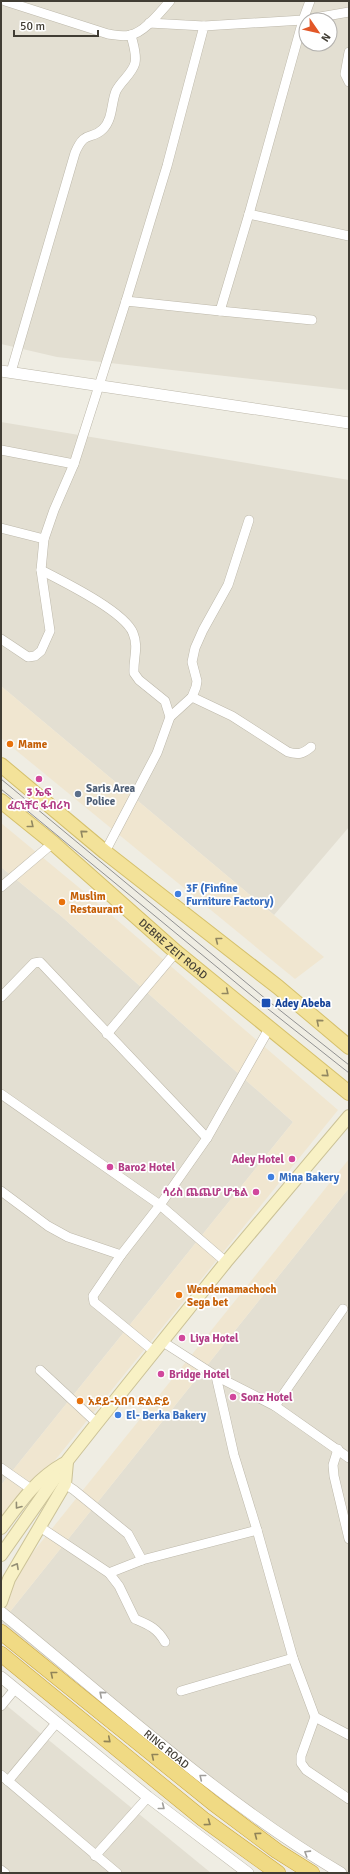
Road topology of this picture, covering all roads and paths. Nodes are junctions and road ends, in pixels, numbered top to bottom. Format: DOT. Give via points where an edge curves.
graph roads {
  1 [pos="5,1"];
  2 [pos="170,1"];
  3 [pos="310,1"];
  4 [pos="306,12"];
  5 [pos="349,12"];
  6 [pos="338,14"];
  7 [pos="298,20"];
  8 [pos="149,23"];
  9 [pos="204,26"];
  10 [pos="131,35"];
  11 [pos="298,38"];
  12 [pos="349,52"];
  13 [pos="349,82"];
  14 [pos="249,214"];
  15 [pos="349,236"];
  16 [pos="126,301"];
  17 [pos="220,311"];
  18 [pos="312,320"];
  19 [pos="6,372"];
  20 [pos="98,386"];
  21 [pos="349,423"];
  22 [pos="1,450"];
  23 [pos="74,464"];
  24 [pos="249,520"];
  25 [pos="1,528"];
  26 [pos="44,539"];
  27 [pos="41,570"];
  28 [pos="1,639"];
  29 [pos="192,697"];
  30 [pos="170,717"];
  31 [pos="311,747"];
  32 [pos="1,765"];
  33 [pos="1,801"];
  34 [pos="53,842"];
  35 [pos="105,852"];
  36 [pos="1,887"];
  37 [pos="176,952"];
  38 [pos="1,997"];
  39 [pos="270,1028"];
  40 [pos="107,1034"];
  41 [pos="349,1047"];
  42 [pos="349,1093"];
  43 [pos="1,1094"];
  44 [pos="349,1116"];
  45 [pos="207,1138"];
  46 [pos="1,1191"];
  47 [pos="160,1204"];
  48 [pos="121,1255"];
  49 [pos="226,1262"];
  50 [pos="343,1309"];
  51 [pos="164,1342"];
  52 [pos="155,1352"];
  53 [pos="40,1370"];
  54 [pos="216,1376"];
  55 [pos="275,1406"];
  56 [pos="98,1423"];
  57 [pos="345,1452"];
  58 [pos="67,1461"];
  59 [pos="1,1468"];
  60 [pos="65,1484"];
  61 [pos="31,1489"];
  62 [pos="40,1527"];
  63 [pos="1,1528"];
  64 [pos="257,1530"];
  65 [pos="349,1539"];
  66 [pos="1,1555"];
  67 [pos="142,1560"];
  68 [pos="109,1573"];
  69 [pos="1,1602"];
  70 [pos="1,1612"];
  71 [pos="1,1632"];
  72 [pos="165,1642"];
  73 [pos="1,1654"];
  74 [pos="293,1658"];
  75 [pos="1,1677"];
  76 [pos="15,1689"];
  77 [pos="181,1691"];
  78 [pos="1,1706"];
  79 [pos="315,1717"];
  80 [pos="56,1722"];
  81 [pos="349,1735"];
  82 [pos="4,1779"];
  83 [pos="148,1797"];
  84 [pos="349,1799"];
  85 [pos="95,1856"];
  86 [pos="1,1870"];
  87 [pos="113,1872"];
  88 [pos="5,1873"];
  89 [pos="248,1873"];
  90 [pos="278,1873"];
  91 [pos="312,1873"];
  92 [pos="341,1873"];
  1 -- 10 [label="street" via="108,34"];
  2 -- 8 [label="street"];
  3 -- 4 [label="street"];
  5 -- 6 [label="street"];
  7 -- 9 [label="street"];
  8 -- 9 [label="street"];
  8 -- 10 [label="street"];
  9 -- 16 [label="street" via="167,166"];
  10 -- 19 [label="street" via="135,62 116,92 108,121 103,129 85,136 74,153"];
  11 -- 14 [label="street"];
  12 -- 13 [label="street" via="345,74"];
  14 -- 15 [label="street"];
  14 -- 17 [label="street"];
  16 -- 17 [label="street"];
  16 -- 20 [label="street"];
  17 -- 18 [label="street"];
  19 -- 20 [label="street"];
  20 -- 21 [label="street"];
  20 -- 23 [label="street"];
  22 -- 23 [label="street"];
  23 -- 26 [label="street"];
  24 -- 29 [label="street" via="228,585 195,648 192,662 197,680"];
  25 -- 26 [label="street"];
  26 -- 27 [label="street"];
  27 -- 28 [label="street" via="50,630 41,651 35,656 28,656"];
  27 -- 30 [label="street" via="95,599 122,619 133,632 136,648 134,673 165,701"];
  29 -- 30 [label="street"];
  29 -- 31 [label="street" via="232,716 288,752 305,753"];
  30 -- 35 [label="street" via="157,753"];
  35 -- 32 [label="main road, one-way"];
  33 -- 34 [label="main road, DEBRE ZEIT ROAD, one-way"];
  34 -- 36 [label="street"];
  34 -- 37 [label="main road, DEBRE ZEIT ROAD"];
  41 -- 35 [label="main road, one-way" via="278,987"];
  37 -- 39 [label="main road, DEBRE ZEIT ROAD, one-way"];
  37 -- 40 [label="street"];
  38 -- 40 [label="street" via="34,963 40,962"];
  39 -- 42 [label="main road, DEBRE ZEIT ROAD, one-way"];
  39 -- 45 [label="street"];
  40 -- 45 [label="street"];
  43 -- 47 [label="street"];
  44 -- 49 [label="main road"];
  45 -- 47 [label="street"];
  46 -- 48 [label="street" via="48,1226 68,1237"];
  47 -- 48 [label="street"];
  47 -- 49 [label="street"];
  48 -- 52 [label="street" via="93,1296 94,1302"];
  49 -- 51 [label="main road"];
  50 -- 55 [label="street"];
  51 -- 52 [label="main road"];
  51 -- 54 [label="street"];
  52 -- 56 [label="main road"];
  53 -- 56 [label="street"];
  54 -- 55 [label="street"];
  54 -- 64 [label="street" via="234,1455"];
  55 -- 57 [label="street"];
  56 -- 58 [label="main road"];
  57 -- 65 [label="street" via="333,1465"];
  58 -- 60 [label="main road"];
  58 -- 61 [label="main road" via="44,1476"];
  58 -- 66 [label="main road"];
  59 -- 61 [label="street"];
  60 -- 62 [label="main road"];
  60 -- 67 [label="street" via="128,1534"];
  61 -- 63 [label="main road, one-way"];
  62 -- 68 [label="street"];
  69 -- 62 [label="main road, one-way" via="9,1579"];
  64 -- 67 [label="street"];
  64 -- 74 [label="street"];
  67 -- 68 [label="street"];
  68 -- 72 [label="street" via="119,1586 135,1620 149,1624 160,1632"];
  92 -- 70 [label="street, RING ROAD, one-way" via="244,1810"];
  91 -- 71 [label="highway, RING ROAD, one-way" via="277,1851 213,1803"];
  73 -- 90 [label="highway, one-way" via="202,1819"];
  74 -- 77 [label="street"];
  74 -- 79 [label="street"];
  75 -- 76 [label="street"];
  76 -- 78 [label="street"];
  76 -- 80 [label="street"];
  79 -- 81 [label="street"];
  79 -- 84 [label="street" via="301,1756 301,1763 306,1770"];
  80 -- 82 [label="street"];
  80 -- 83 [label="street"];
  82 -- 85 [label="street"];
  83 -- 85 [label="street"];
  83 -- 89 [label="street, one-way"];
  85 -- 87 [label="street"];
  86 -- 88 [label="street"];
}
